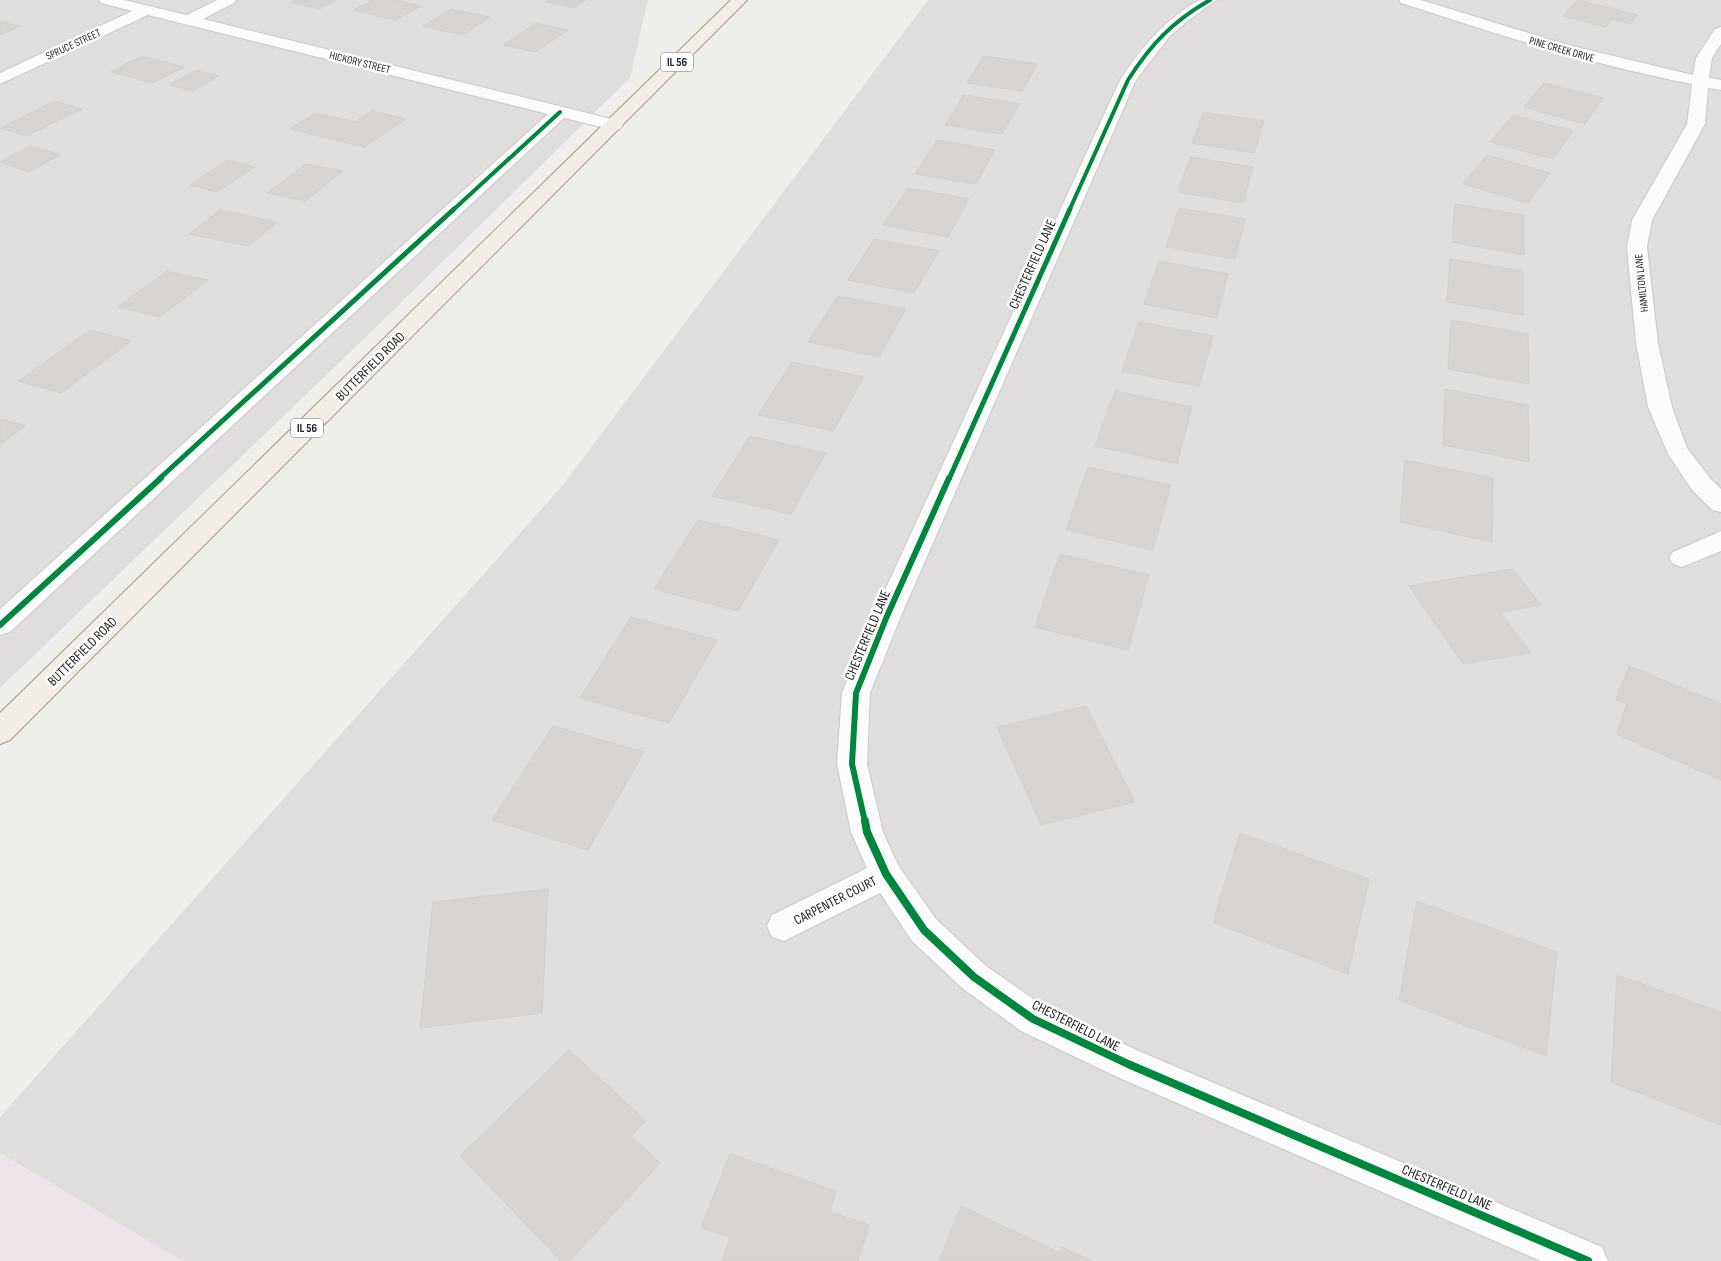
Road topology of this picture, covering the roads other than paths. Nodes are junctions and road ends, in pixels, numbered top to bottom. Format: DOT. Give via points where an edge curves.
graph roads {
  1 [pos="106,0"];
  2 [pos="229,0"];
  3 [pos="740,0"];
  4 [pos="1210,0"];
  5 [pos="1406,0"];
  6 [pos="146,10"];
  7 [pos="189,20"];
  8 [pos="1721,32"];
  9 [pos="0,79"];
  10 [pos="1700,82"];
  11 [pos="1721,85"];
  12 [pos="560,112"];
  13 [pos="614,125"];
  14 [pos="1721,504"];
  15 [pos="1721,540"];
  16 [pos="1682,558"];
  17 [pos="0,625"];
  18 [pos="0,732"];
  19 [pos="886,874"];
  20 [pos="784,926"];
  21 [pos="1588,1261"];
  1 -- 6 [label="street, HICKORY STREET"];
  2 -- 7 [label="street"];
  3 -- 13 [label="main road, BUTTERFIELD ROAD / IL 56"];
  4 -- 19 [label="street, CHESTERFIELD LANE" via="1173,23 1149,46 1128,80 887,616 856,693 852,764 867,832"];
  5 -- 10 [label="street, PINE CREEK DRIVE" via="1555,48"];
  6 -- 7 [label="street, HICKORY STREET"];
  6 -- 9 [label="street, SPRUCE STREET"];
  7 -- 12 [label="street, HICKORY STREET"];
  8 -- 10 [label="street, HAMILTON LANE" via="1704,58"];
  10 -- 11 [label="street, PINE CREEK DRIVE"];
  10 -- 14 [label="street, HAMILTON LANE" via="1696,124 1642,220 1637,247 1647,343 1660,407 1676,449"];
  12 -- 13 [label="street, HICKORY STREET"];
  12 -- 17 [label="street"];
  13 -- 18 [label="main road, BUTTERFIELD ROAD / IL 56"];
  15 -- 16 [label="street"];
  19 -- 20 [label="street, CARPENTER COURT"];
  19 -- 21 [label="street, CHESTERFIELD LANE" via="924,930 974,977 1033,1019 1128,1064"];
}
